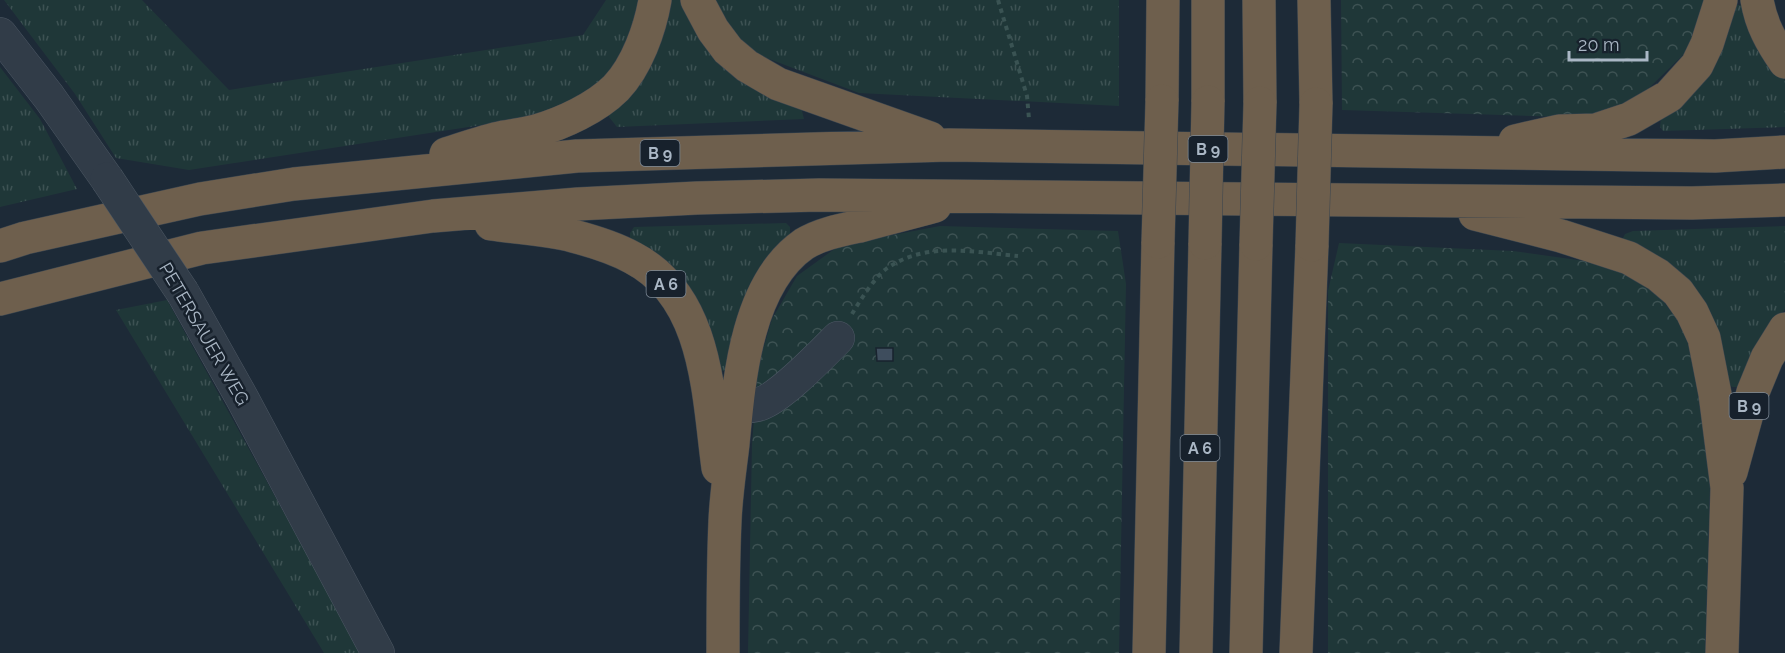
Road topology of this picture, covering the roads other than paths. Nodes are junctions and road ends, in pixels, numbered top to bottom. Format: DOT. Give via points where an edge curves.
graph roads {
  1 [pos="655,0"];
  2 [pos="697,0"];
  3 [pos="1163,0"];
  4 [pos="1209,0"];
  5 [pos="1259,0"];
  6 [pos="1314,0"];
  7 [pos="1721,0"];
  8 [pos="1757,0"];
  9 [pos="0,34"];
  10 [pos="1785,62"];
  11 [pos="949,145"];
  12 [pos="1785,152"];
  13 [pos="1466,153"];
  14 [pos="372,175"];
  15 [pos="980,195"];
  16 [pos="1785,200"];
  17 [pos="1427,201"];
  18 [pos="433,216"];
  19 [pos="8,241"];
  20 [pos="0,299"];
  21 [pos="1785,329"];
  22 [pos="838,338"];
  23 [pos="737,407"];
  24 [pos="1727,488"];
  25 [pos="725,520"];
  26 [pos="378,653"];
  27 [pos="723,653"];
  28 [pos="1149,653"];
  29 [pos="1196,653"];
  30 [pos="1246,653"];
  31 [pos="1296,653"];
  32 [pos="1722,653"];
  1 -- 14 [label="highway, B 9" via="632,64 618,86 603,99 536,131"];
  2 -- 11 [label="highway" via="728,50 778,84"];
  3 -- 28 [label="highway, bridge"];
  4 -- 29 [label="highway, A 6, bridge"];
  5 -- 30 [label="highway, bridge" via="1260,103"];
  6 -- 31 [label="highway, bridge" via="1316,104"];
  7 -- 13 [label="highway, B 9" via="1697,65 1669,96 1654,106 1596,130 1559,131"];
  8 -- 10 [label="highway" via="1770,40"];
  9 -- 26 [label="street, PETERSAUER WEG, bridge" via="49,96 183,293"];
  11 -- 13 [label="highway, B 9"];
  11 -- 14 [label="highway, B 9" via="578,156"];
  12 -- 13 [label="highway, B 9" via="1715,156"];
  14 -- 19 [label="highway, B 9" via="200,199"];
  15 -- 17 [label="highway"];
  15 -- 18 [label="highway" via="697,198"];
  15 -- 23 [label="highway" via="821,236 791,255 763,297 752,325"];
  16 -- 17 [label="highway"];
  17 -- 24 [label="highway" via="1629,258 1678,292 1704,338"];
  18 -- 20 [label="highway" via="202,248"];
  18 -- 25 [label="highway, A 6" via="571,235 633,258 667,285 691,324 702,359"];
  21 -- 24 [label="highway, B 9" via="1753,392"];
  22 -- 23 [label="street" via="773,397 760,404"];
  23 -- 25 [label="highway"];
  24 -- 32 [label="highway"];
  25 -- 27 [label="highway"];
}
